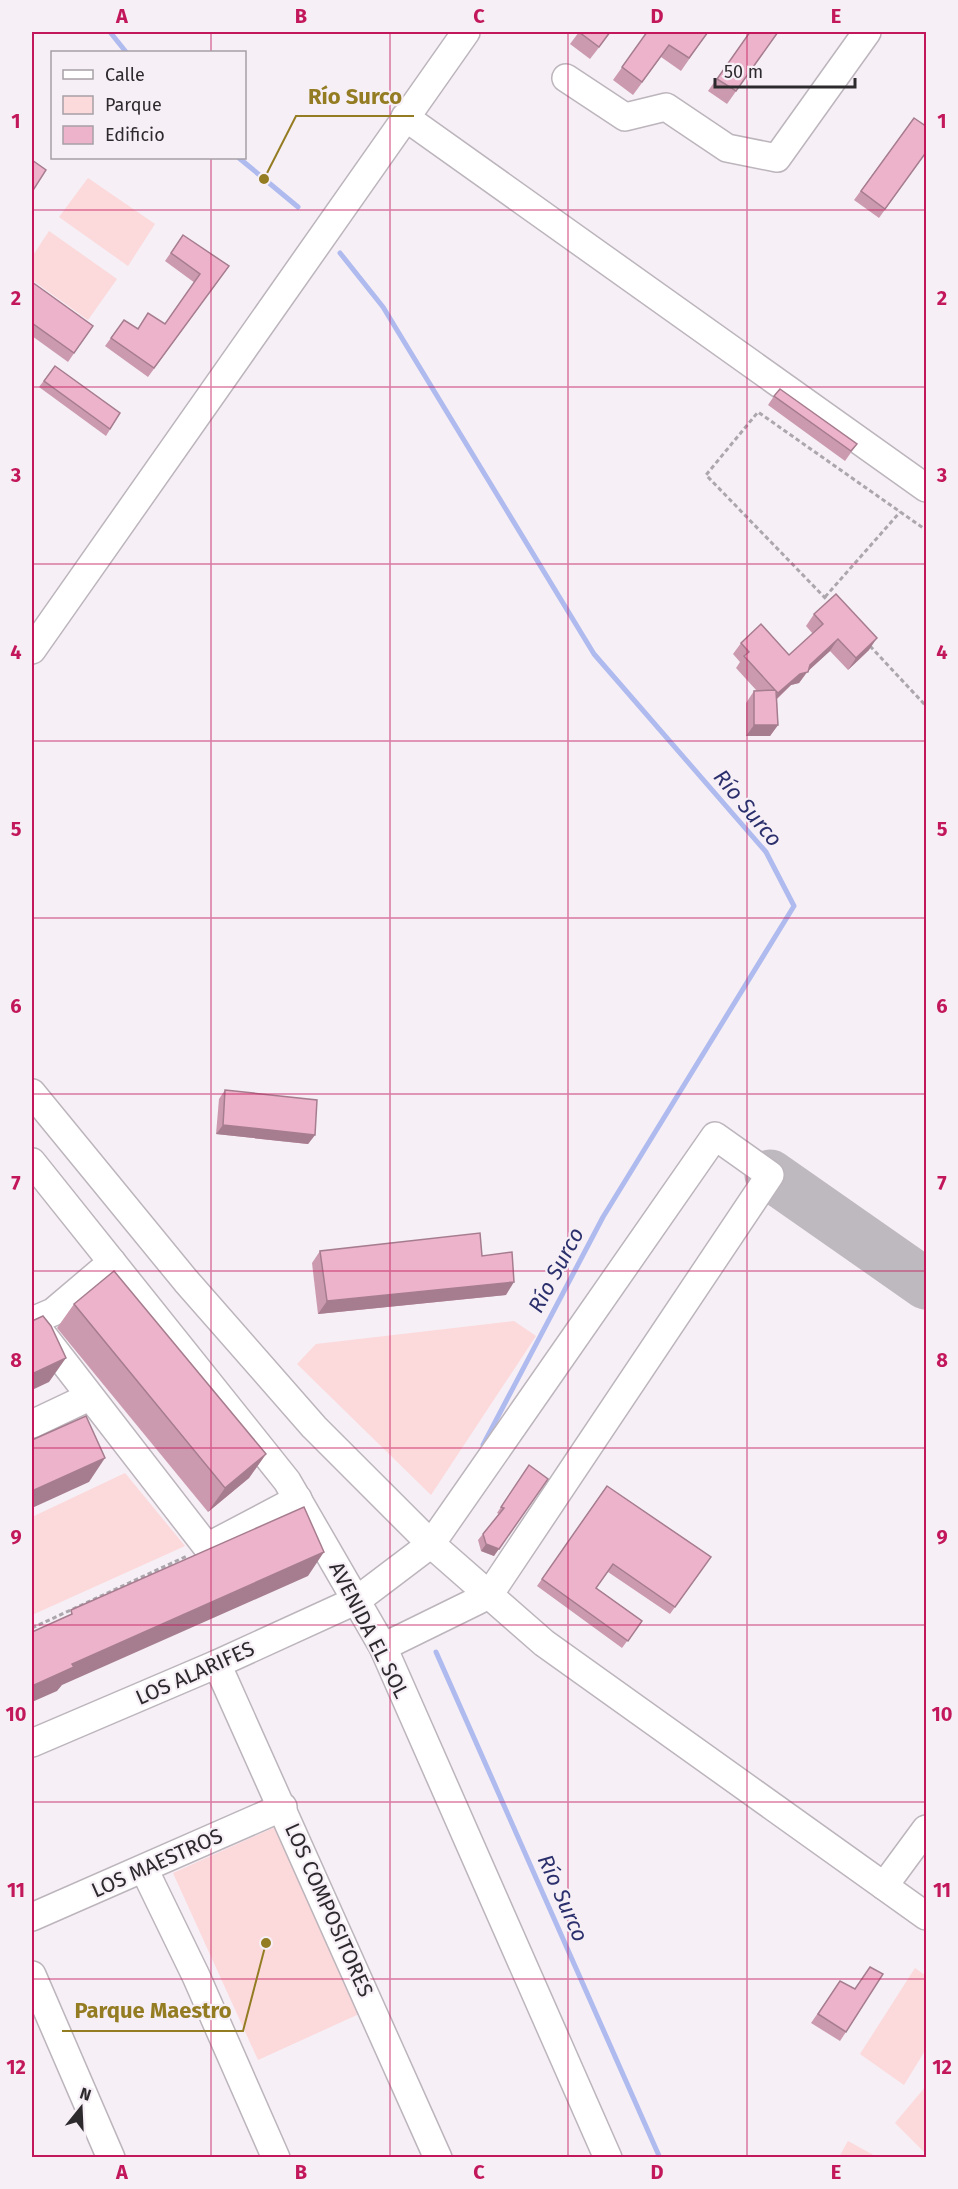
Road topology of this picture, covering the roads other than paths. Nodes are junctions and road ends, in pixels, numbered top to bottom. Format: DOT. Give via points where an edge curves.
graph roads {
  1 [pos="466,32"];
  2 [pos="867,32"];
  3 [pos="567,78"];
  4 [pos="405,117"];
  5 [pos="927,488"];
  6 [pos="32,650"];
  7 [pos="32,1093"];
  8 [pos="35,1175"];
  9 [pos="112,1262"];
  10 [pos="89,1397"];
  11 [pos="32,1424"];
  12 [pos="298,1499"];
  13 [pos="431,1544"];
  14 [pos="489,1595"];
  15 [pos="357,1600"];
  16 [pos="383,1647"];
  17 [pos="217,1664"];
  18 [pos="32,1743"];
  19 [pos="283,1807"];
  20 [pos="927,1829"];
  21 [pos="144,1869"];
  22 [pos="884,1886"];
  23 [pos="927,1916"];
  24 [pos="32,1917"];
  25 [pos="32,1975"];
  26 [pos="111,2157"];
  27 [pos="276,2157"];
  28 [pos="438,2157"];
  29 [pos="608,2157"];
  1 -- 4 [label="street"];
  2 -- 3 [label="street" via="777,158 727,148 666,107 625,117"];
  4 -- 5 [label="street"];
  4 -- 6 [label="street"];
  7 -- 13 [label="street" via="186,1281 314,1427"];
  8 -- 9 [label="street, AVENIDA EL SOL"];
  9 -- 10 [label="street" via="53,1312 32,1322"];
  9 -- 12 [label="street, AVENIDA EL SOL" via="265,1451"];
  10 -- 11 [label="street"];
  10 -- 12 [label="street" via="207,1547"];
  12 -- 15 [label="street, AVENIDA EL SOL"];
  13 -- 14 [label="street"];
  13 -- 14 [label="street, LOS ALARIFES" via="714,1137 770,1175"];
  13 -- 15 [label="street, LOS ALARIFES"];
  14 -- 16 [label="street"];
  14 -- 22 [label="street" via="544,1643"];
  15 -- 16 [label="street, AVENIDA EL SOL"];
  15 -- 17 [label="street, LOS ALARIFES"];
  16 -- 29 [label="street, AVENIDA EL SOL"];
  17 -- 18 [label="street, LOS ALARIFES"];
  17 -- 19 [label="street, LOS COMPOSITORES"];
  19 -- 21 [label="street, LOS MAESTROS"];
  19 -- 28 [label="street, LOS COMPOSITORES"];
  20 -- 22 [label="street"];
  21 -- 24 [label="street, LOS MAESTROS"];
  21 -- 27 [label="street" via="201,1986"];
  22 -- 23 [label="street"];
  25 -- 26 [label="street"];
}
